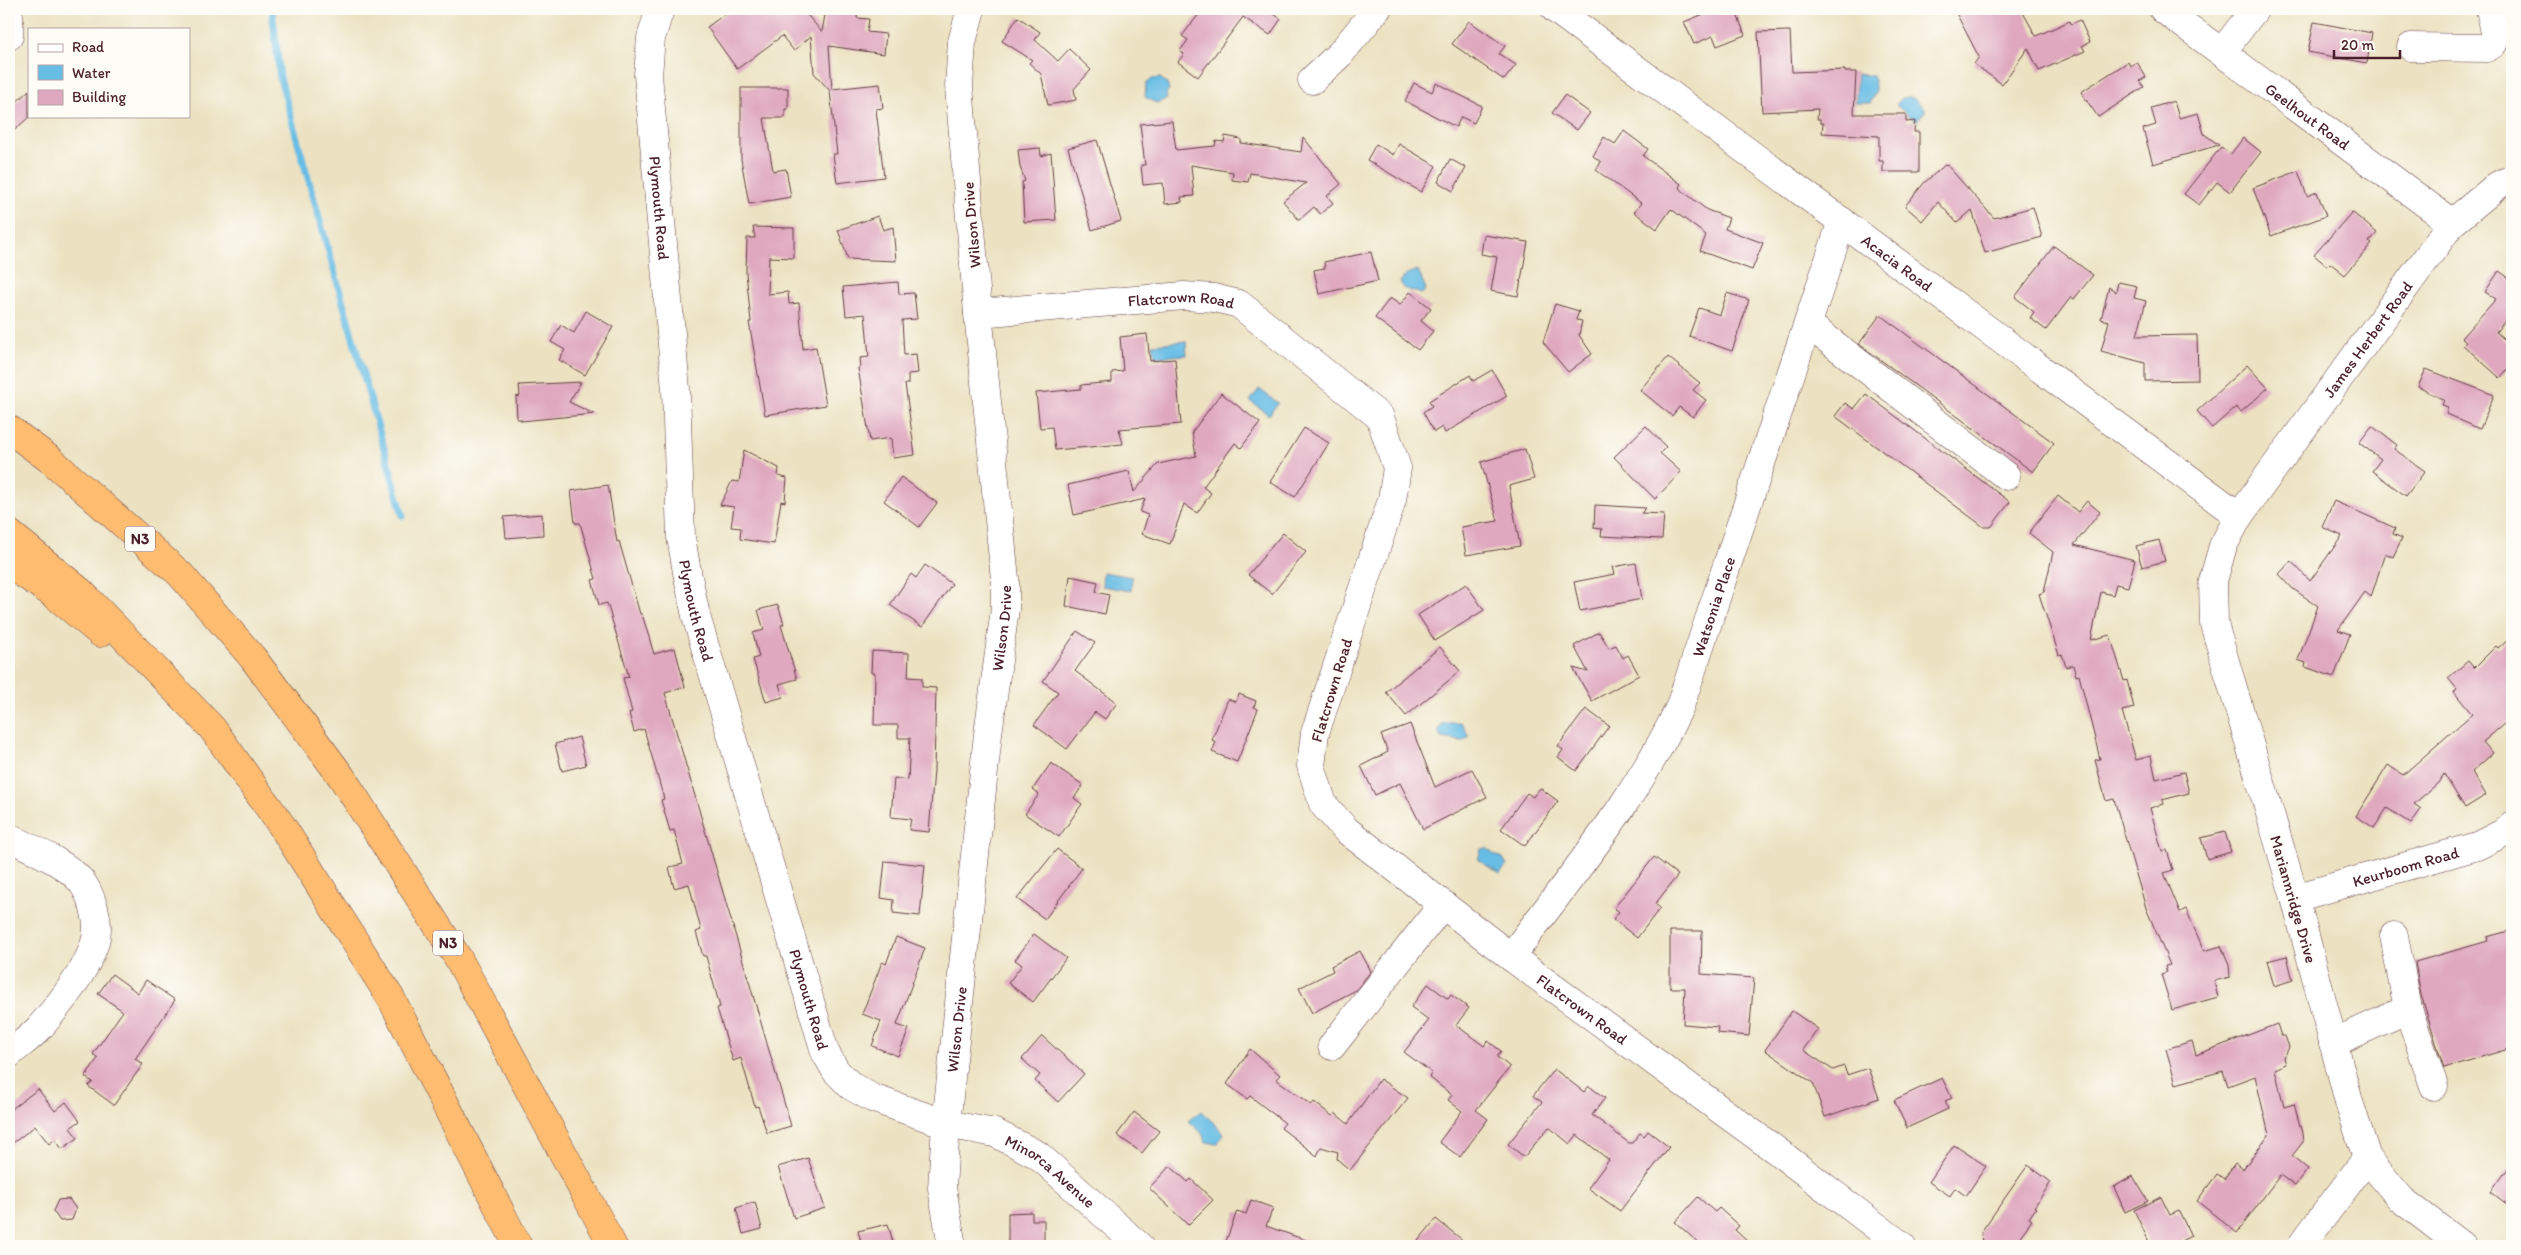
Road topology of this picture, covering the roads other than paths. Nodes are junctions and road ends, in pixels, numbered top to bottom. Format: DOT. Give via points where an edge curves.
graph roads {
  1 [pos="660,9"];
  2 [pos="971,9"];
  3 [pos="1377,9"];
  4 [pos="1555,9"];
  5 [pos="2163,9"];
  6 [pos="2255,9"];
  7 [pos="2490,9"];
  8 [pos="9,16"];
  9 [pos="9,36"];
  10 [pos="2411,47"];
  11 [pos="2222,52"];
  12 [pos="1312,80"];
  13 [pos="2512,180"];
  14 [pos="1842,221"];
  15 [pos="2452,223"];
  16 [pos="978,313"];
  17 [pos="1809,325"];
  18 [pos="10,431"];
  19 [pos="2006,476"];
  20 [pos="2261,486"];
  21 [pos="2200,487"];
  22 [pos="2239,516"];
  23 [pos="9,533"];
  24 [pos="9,564"];
  25 [pos="212,728"];
  26 [pos="2512,824"];
  27 [pos="9,837"];
  28 [pos="2295,898"];
  29 [pos="1443,904"];
  30 [pos="2394,936"];
  31 [pos="1511,957"];
  32 [pos="2408,1009"];
  33 [pos="2333,1043"];
  34 [pos="1332,1046"];
  35 [pos="9,1054"];
  36 [pos="2434,1086"];
  37 [pos="946,1124"];
  38 [pos="2367,1158"];
  39 [pos="518,1246"];
  40 [pos="613,1246"];
  41 [pos="952,1246"];
  42 [pos="1139,1246"];
  43 [pos="1902,1246"];
  44 [pos="2301,1246"];
  45 [pos="2462,1246"];
  1 -- 37 [label="street, Plymouth Road" via="651,38 648,75 676,390 681,537 696,616 825,1052 836,1071 851,1086 872,1098"];
  2 -- 16 [label="street, Wilson Drive" via="962,42 959,86"];
  3 -- 12 [label="street" via="1340,54"];
  4 -- 14 [label="street, Acacia Road"];
  5 -- 11 [label="street, Geelhout Road"];
  6 -- 11 [label="street"];
  7 -- 10 [label="street" via="2496,36 2487,48"];
  8 -- 9 [label="street"];
  11 -- 15 [label="street, Geelhout Road"];
  13 -- 15 [label="street, James Herbert Road" via="2498,185"];
  14 -- 17 [label="street, Watsonia Place"];
  14 -- 21 [label="street, Acacia Road"];
  15 -- 20 [label="street, James Herbert Road"];
  16 -- 29 [label="street, Flatcrown Road" via="1184,296 1239,304 1380,417 1397,468 1392,500 1315,733 1311,766 1323,804 1346,830"];
  16 -- 37 [label="street, Wilson Drive" via="1004,570 1005,609 988,734"];
  17 -- 19 [label="street"];
  17 -- 31 [label="street, Watsonia Place" via="1680,706 1639,782"];
  18 -- 40 [label="highway, N3" via="52,461 180,574 253,658 342,776 458,958"];
  20 -- 21 [label="street" via="2241,490"];
  20 -- 22 [label="street, James Herbert Road"];
  21 -- 22 [label="street, Acacia Road"];
  22 -- 28 [label="street, Mariannridge Drive" via="2224,546 2214,581 2214,624"];
  23 -- 25 [label="highway" via="81,592"];
  24 -- 25 [label="highway" via="56,596"];
  25 -- 39 [label="highway" via="282,826 392,1000"];
  26 -- 28 [label="street, Keurboom Road" via="2503,833 2477,846"];
  27 -- 35 [label="street" via="80,880 92,902 97,928 82,970 40,1028"];
  28 -- 33 [label="street, Mariannridge Drive"];
  29 -- 31 [label="street, Flatcrown Road"];
  29 -- 34 [label="street"];
  30 -- 32 [label="street"];
  31 -- 43 [label="street, Flatcrown Road"];
  32 -- 33 [label="street"];
  32 -- 36 [label="street"];
  33 -- 38 [label="street, Mariannridge Drive"];
  37 -- 41 [label="street, Wilson Drive" via="942,1188"];
  37 -- 42 [label="street, Minorca Avenue" via="995,1133 1038,1154"];
  38 -- 44 [label="street"];
  38 -- 45 [label="street, Mariannridge Drive" via="2401,1199"];
}
